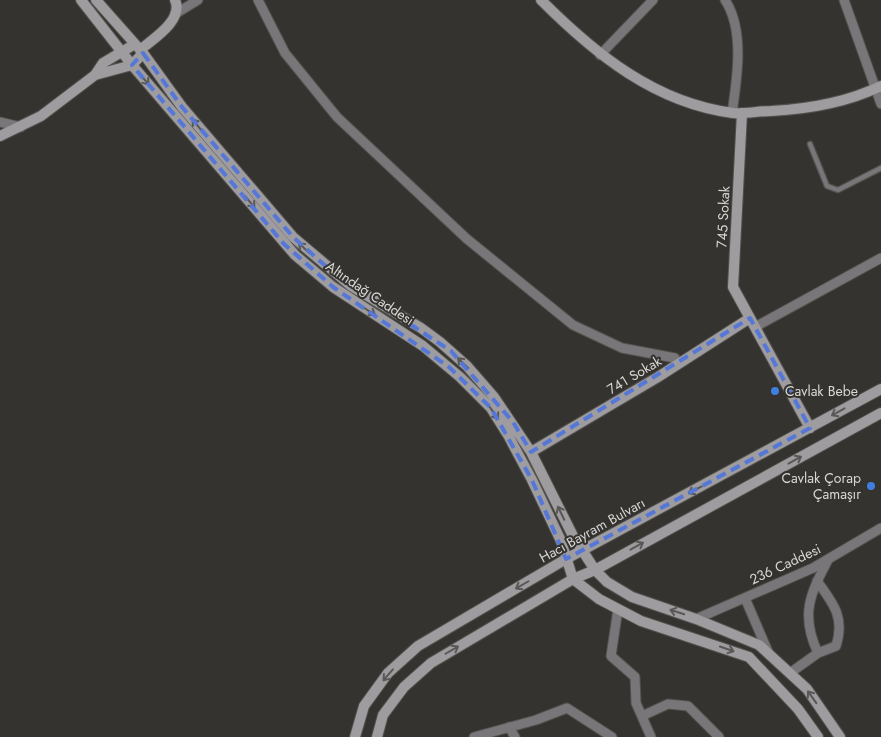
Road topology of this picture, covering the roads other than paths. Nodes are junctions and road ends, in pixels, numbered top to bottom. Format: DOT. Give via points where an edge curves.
graph roads {
  1 [pos="81,0"];
  2 [pos="96,0"];
  3 [pos="175,0"];
  4 [pos="198,0"];
  5 [pos="258,0"];
  6 [pos="541,0"];
  7 [pos="653,0"];
  8 [pos="725,0"];
  9 [pos="844,0"];
  10 [pos="175,14"];
  11 [pos="139,49"];
  12 [pos="122,51"];
  13 [pos="600,55"];
  14 [pos="132,65"];
  15 [pos="95,75"];
  16 [pos="878,88"];
  17 [pos="881,104"];
  18 [pos="737,113"];
  19 [pos="0,122"];
  20 [pos="21,127"];
  21 [pos="0,136"];
  22 [pos="810,144"];
  23 [pos="881,168"];
  24 [pos="881,258"];
  25 [pos="750,318"];
  26 [pos="755,327"];
  27 [pos="675,358"];
  28 [pos="881,389"];
  29 [pos="881,413"];
  30 [pos="810,428"];
  31 [pos="531,452"];
  32 [pos="881,528"];
  33 [pos="583,551"];
  34 [pos="566,559"];
  35 [pos="828,560"];
  36 [pos="594,570"];
  37 [pos="572,579"];
  38 [pos="817,581"];
  39 [pos="746,598"];
  40 [pos="618,609"];
  41 [pos="696,619"];
  42 [pos="818,653"];
  43 [pos="769,654"];
  44 [pos="790,673"];
  45 [pos="642,716"];
  46 [pos="508,727"];
  47 [pos="355,737"];
  48 [pos="377,737"];
  49 [pos="474,737"];
  50 [pos="515,737"];
  51 [pos="612,737"];
  52 [pos="651,737"];
  53 [pos="719,737"];
  54 [pos="818,737"];
  55 [pos="840,737"];
  1 -- 12 [label="main road, Altındağ Caddesi"];
  2 -- 11 [label="main road, Altındağ Caddesi"];
  3 -- 10 [label="main road"];
  4 -- 10 [label="street"];
  5 -- 27 [label="street" via="285,53 338,117 467,238 573,325 622,348"];
  6 -- 13 [label="main road"];
  7 -- 13 [label="street"];
  8 -- 18 [label="street, 745 Sokak" via="733,12 739,67"];
  9 -- 16 [label="street"];
  10 -- 11 [label="main road" via="167,26"];
  11 -- 12 [label="main road"];
  11 -- 14 [label="main road"];
  31 -- 11 [label="main road, Altındağ Caddesi, one-way" via="504,409 458,357 421,328 345,281 293,237 182,106"];
  12 -- 14 [label="main road, Altındağ Caddesi"];
  12 -- 15 [label="main road" via="103,63"];
  13 -- 18 [label="main road" via="676,100"];
  14 -- 15 [label="main road"];
  14 -- 34 [label="main road, Altındağ Caddesi, one-way" via="295,255 333,287 423,346 491,408 508,434 555,526"];
  15 -- 20 [label="main road"];
  16 -- 17 [label="street"];
  16 -- 18 [label="main road" via="816,107"];
  18 -- 25 [label="main road, 745 Sokak" via="733,288"];
  19 -- 20 [label="street"];
  20 -- 21 [label="main road"];
  22 -- 23 [label="lane" via="827,186 832,189 838,190"];
  24 -- 26 [label="street"];
  25 -- 26 [label="main road, 745 Sokak"];
  25 -- 31 [label="main road, 741 Sokak"];
  26 -- 30 [label="main road, 745 Sokak"];
  28 -- 30 [label="main road, Hacı Bayram Bulvarı, one-way"];
  36 -- 29 [label="main road, one-way"];
  30 -- 33 [label="main road, Hacı Bayram Bulvarı, one-way"];
  33 -- 31 [label="main road, Altındağ Caddesi, one-way"];
  32 -- 35 [label="street, 236 Caddesi"];
  33 -- 34 [label="main road, Hacı Bayram Bulvarı"];
  33 -- 36 [label="main road, Altındağ Caddesi"];
  34 -- 37 [label="main road, Altındağ Caddesi"];
  34 -- 47 [label="main road, Hacı Bayram Bulvarı, one-way" via="418,646 388,673 364,706"];
  35 -- 38 [label="street"];
  35 -- 39 [label="street, 236 Caddesi"];
  36 -- 37 [label="main road"];
  41 -- 36 [label="main road, one-way" via="632,598"];
  37 -- 40 [label="main road"];
  48 -- 37 [label="main road, one-way" via="383,715 404,687 431,662"];
  38 -- 42 [label="street" via="808,604 812,639"];
  38 -- 42 [label="street" via="839,618 840,632 836,646"];
  39 -- 41 [label="street, 236 Caddesi"];
  39 -- 43 [label="street"];
  40 -- 45 [label="street" via="611,656 635,677 636,703"];
  40 -- 54 [label="main road, one-way" via="641,621 749,657 798,708"];
  41 -- 43 [label="main road" via="759,645"];
  42 -- 44 [label="street"];
  43 -- 44 [label="main road"];
  55 -- 44 [label="main road, one-way" via="807,689"];
  45 -- 52 [label="street"];
  45 -- 53 [label="street" via="668,704 688,706"];
  46 -- 49 [label="street"];
  46 -- 50 [label="street"];
  46 -- 51 [label="street" via="567,708"];
}
